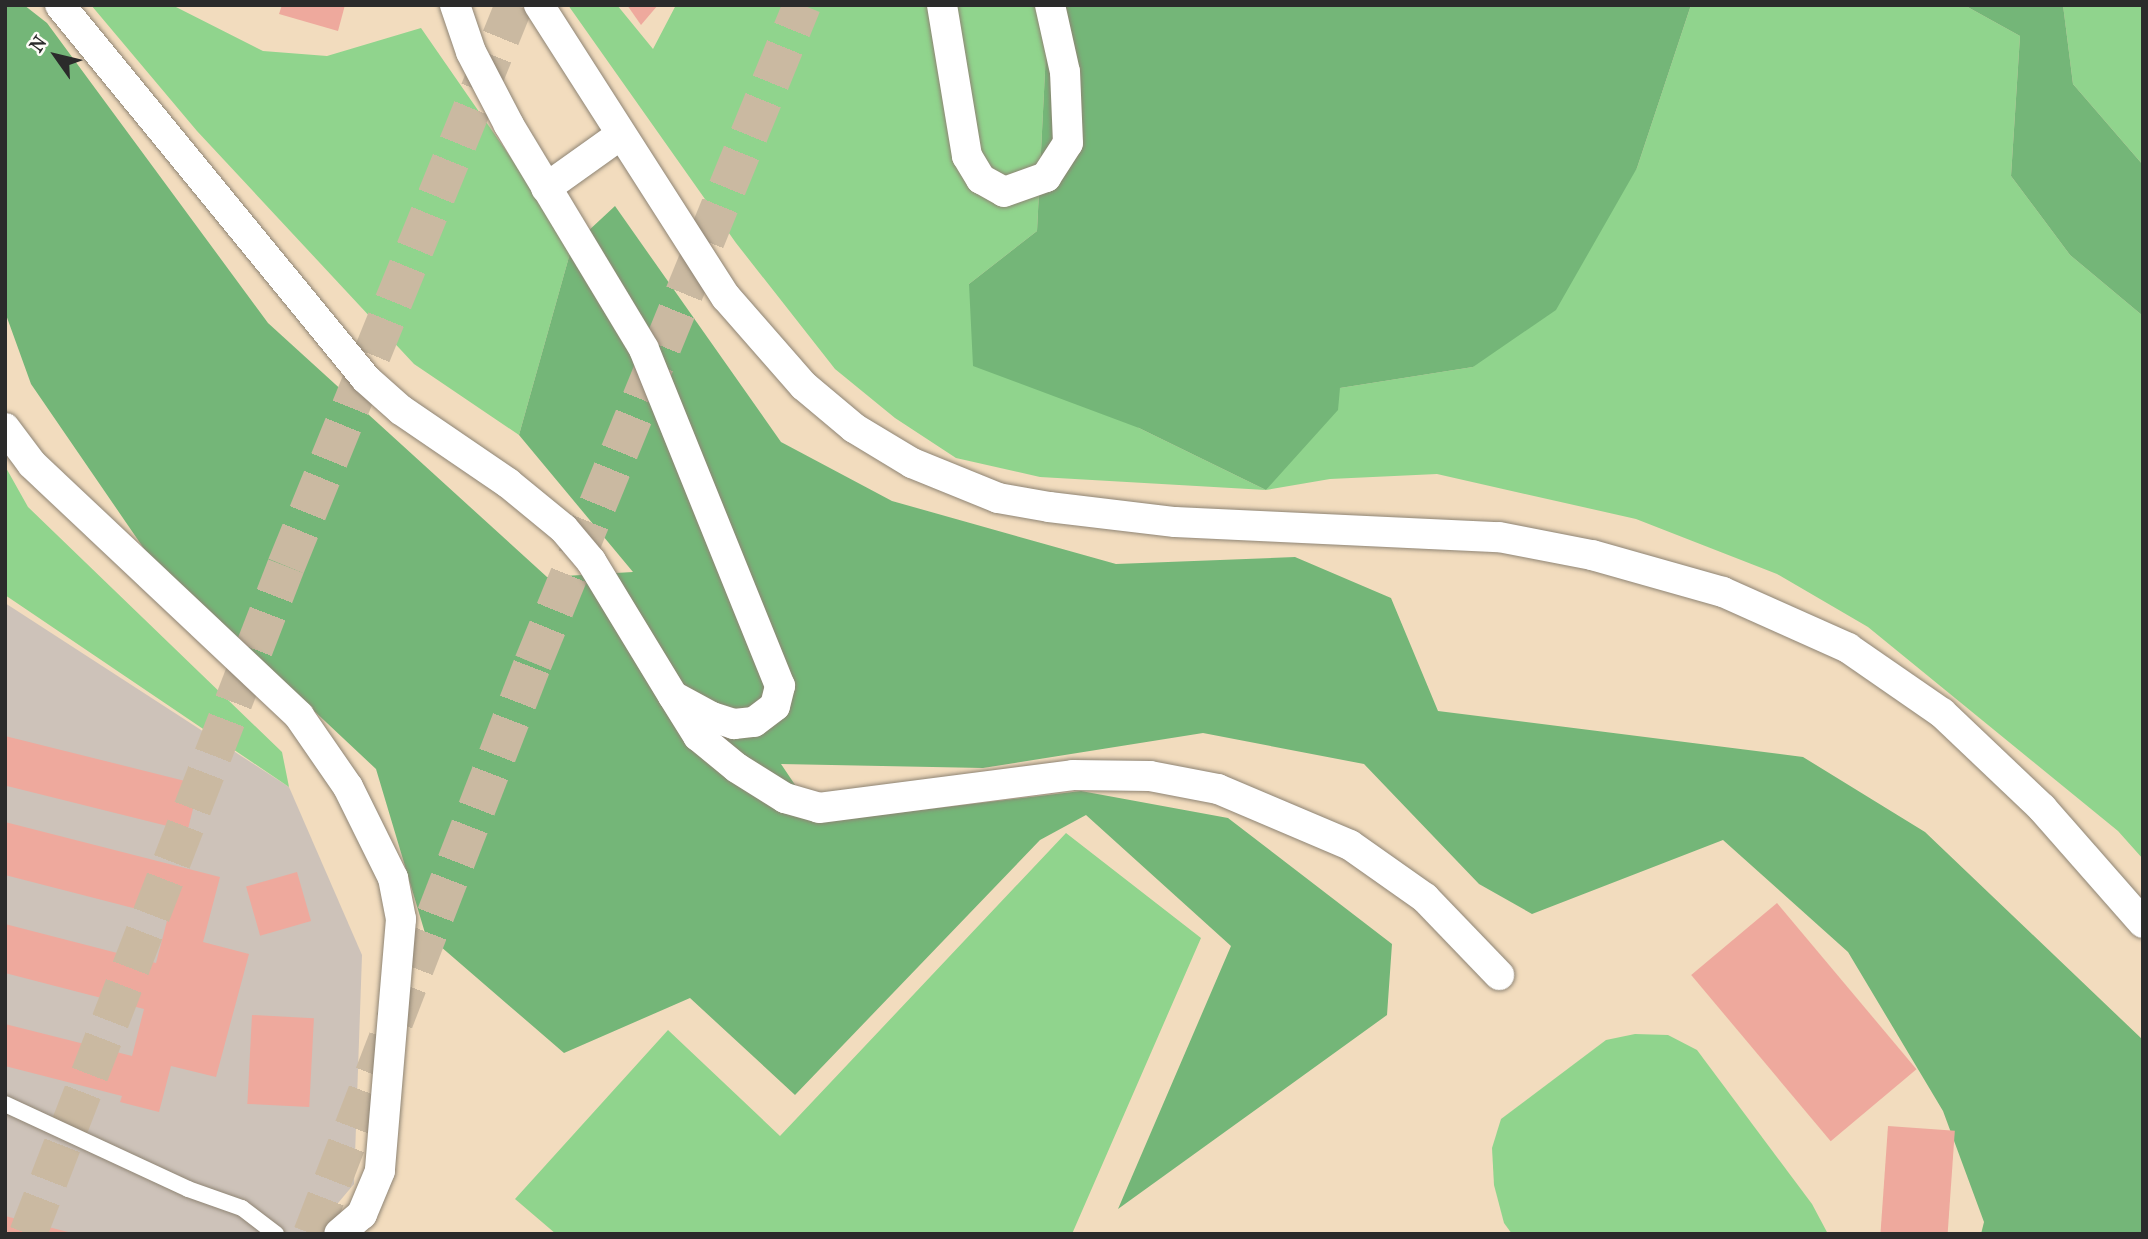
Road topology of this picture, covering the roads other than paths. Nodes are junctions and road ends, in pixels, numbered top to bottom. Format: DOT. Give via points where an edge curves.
graph roads {
  1 [pos="60,5"];
  2 [pos="455,5"];
  3 [pos="539,5"];
  4 [pos="942,5"];
  5 [pos="1050,5"];
  6 [pos="620,136"];
  7 [pos="546,188"];
  8 [pos="5,428"];
  9 [pos="673,696"];
  10 [pos="2143,923"];
  11 [pos="1499,975"];
  12 [pos="5,1104"];
  13 [pos="276,1234"];
  14 [pos="339,1234"];
  1 -- 9 [label="street" via="366,379 401,410 529,499 572,538"];
  2 -- 7 [label="street" via="471,52"];
  3 -- 6 [label="street"];
  4 -- 5 [label="street" via="967,156 981,179 1004,192 1046,177 1068,143 1065,72"];
  6 -- 7 [label="street"];
  6 -- 10 [label="street" via="726,297 804,386 854,428 912,463 998,498 1049,507 1175,522 1499,537 1592,555 1723,592 1848,648 1942,713 2042,808"];
  7 -- 9 [label="street" via="644,349 780,686 780,697 765,716 734,724"];
  8 -- 14 [label="street" via="32,464 299,716 348,788 393,878 401,919 380,1171 362,1214"];
  9 -- 11 [label="street" via="698,736 737,768 785,798 819,808 1073,775 1150,776 1218,789 1350,845 1424,898"];
  12 -- 13 [label="lane" via="188,1189 242,1209"];
}
